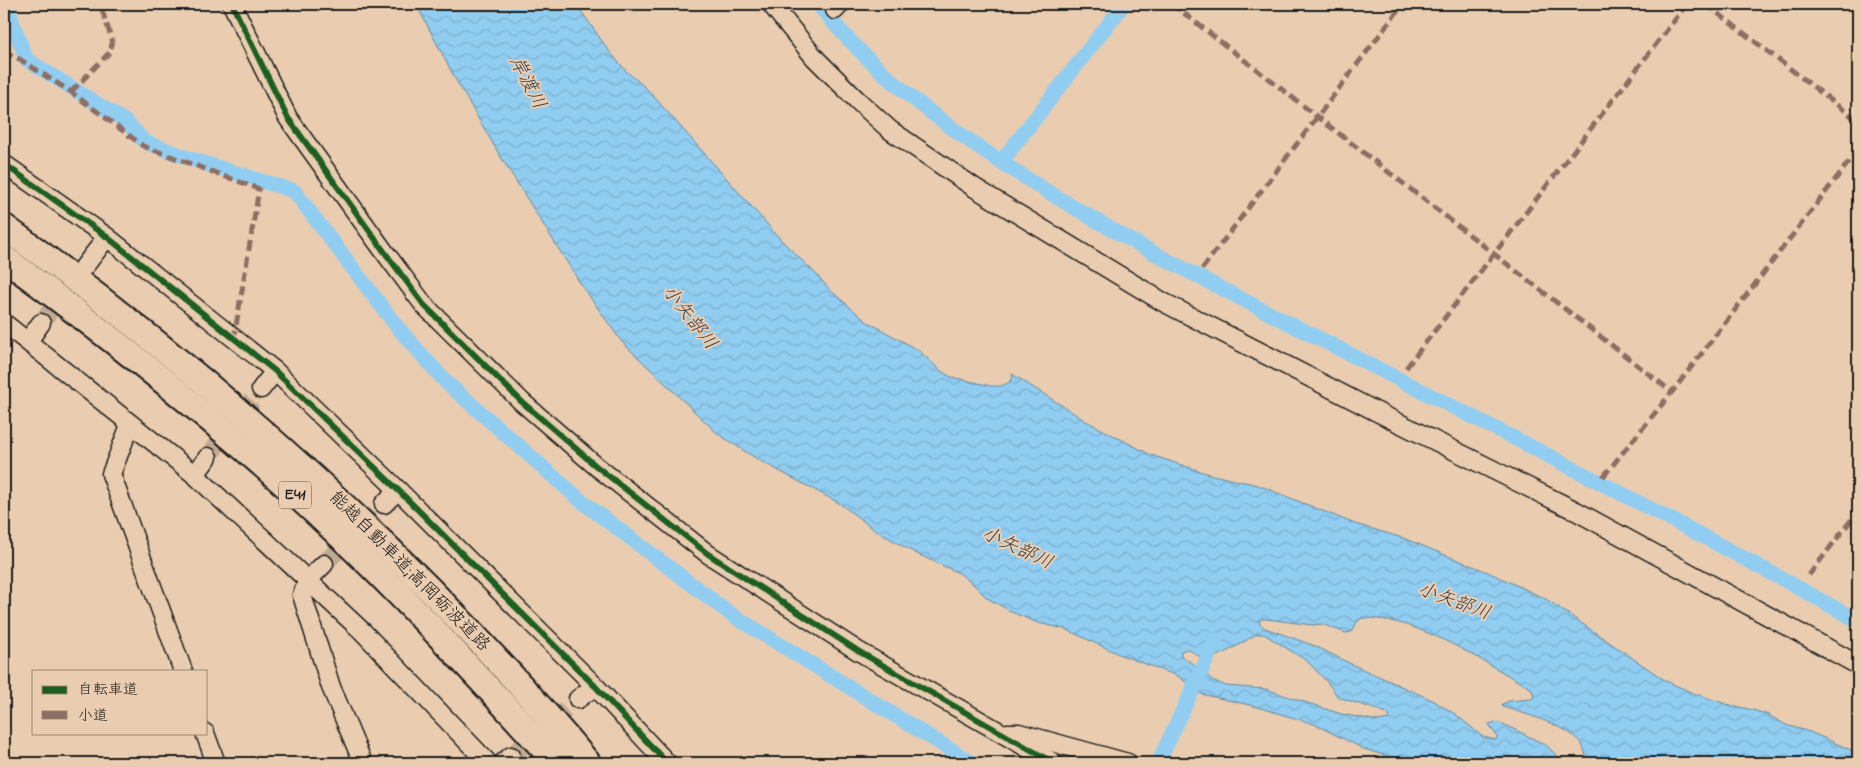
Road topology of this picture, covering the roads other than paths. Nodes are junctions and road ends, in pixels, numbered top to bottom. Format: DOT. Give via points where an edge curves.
graph roads {
  1 [pos="232,4"];
  2 [pos="771,4"];
  3 [pos="4,164"];
  4 [pos="4,227"];
  5 [pos="107,237"];
  6 [pos="4,258"];
  7 [pos="84,267"];
  8 [pos="4,323"];
  9 [pos="41,323"];
  10 [pos="28,341"];
  11 [pos="276,371"];
  12 [pos="261,390"];
  13 [pos="130,424"];
  14 [pos="208,457"];
  15 [pos="195,475"];
  16 [pos="398,490"];
  17 [pos="384,504"];
  18 [pos="324,564"];
  19 [pos="308,580"];
  20 [pos="1858,665"];
  21 [pos="503,666"];
  22 [pos="182,670"];
  23 [pos="594,686"];
  24 [pos="578,700"];
  25 [pos="1001,733"];
  26 [pos="205,734"];
  27 [pos="216,763"];
  28 [pos="363,763"];
  29 [pos="488,763"];
  30 [pos="557,763"];
  31 [pos="588,763"];
  32 [pos="597,763"];
  33 [pos="667,763"];
  34 [pos="1054,763"];
  35 [pos="1128,763"];
  1 -- 25 [label="street" via="288,118 386,254 424,305 522,402 596,466 708,554 858,651"];
  2 -- 20 [label="street" via="815,58 890,130 975,188 1163,302 1576,510"];
  3 -- 5 [label="street"];
  4 -- 21 [label="highway, 能越自動車道;高岡砺波道路 / E41" via="172,354 260,429 350,511"];
  5 -- 7 [label="street"];
  5 -- 11 [label="street"];
  6 -- 30 [label="highway, 能越自動車道;高岡砺波道路 / E41" via="157,376 244,448 332,528 410,604"];
  8 -- 10 [label="street"];
  9 -- 10 [label="street"];
  10 -- 13 [label="street"];
  11 -- 12 [label="street"];
  11 -- 16 [label="street"];
  13 -- 15 [label="street"];
  13 -- 22 [label="street" via="111,474"];
  14 -- 15 [label="street"];
  15 -- 19 [label="street"];
  16 -- 17 [label="street"];
  16 -- 23 [label="street"];
  18 -- 19 [label="street"];
  19 -- 28 [label="street" via="302,594 331,687"];
  19 -- 29 [label="street" via="363,632"];
  21 -- 31 [label="highway, 能越自動車道;高岡砺波道路 / E41"];
  21 -- 32 [label="highway"];
  23 -- 24 [label="street"];
  23 -- 33 [label="street"];
  25 -- 34 [label="street"];
  25 -- 35 [label="street" via="1019,733"];
  26 -- 27 [label="street"];
}
